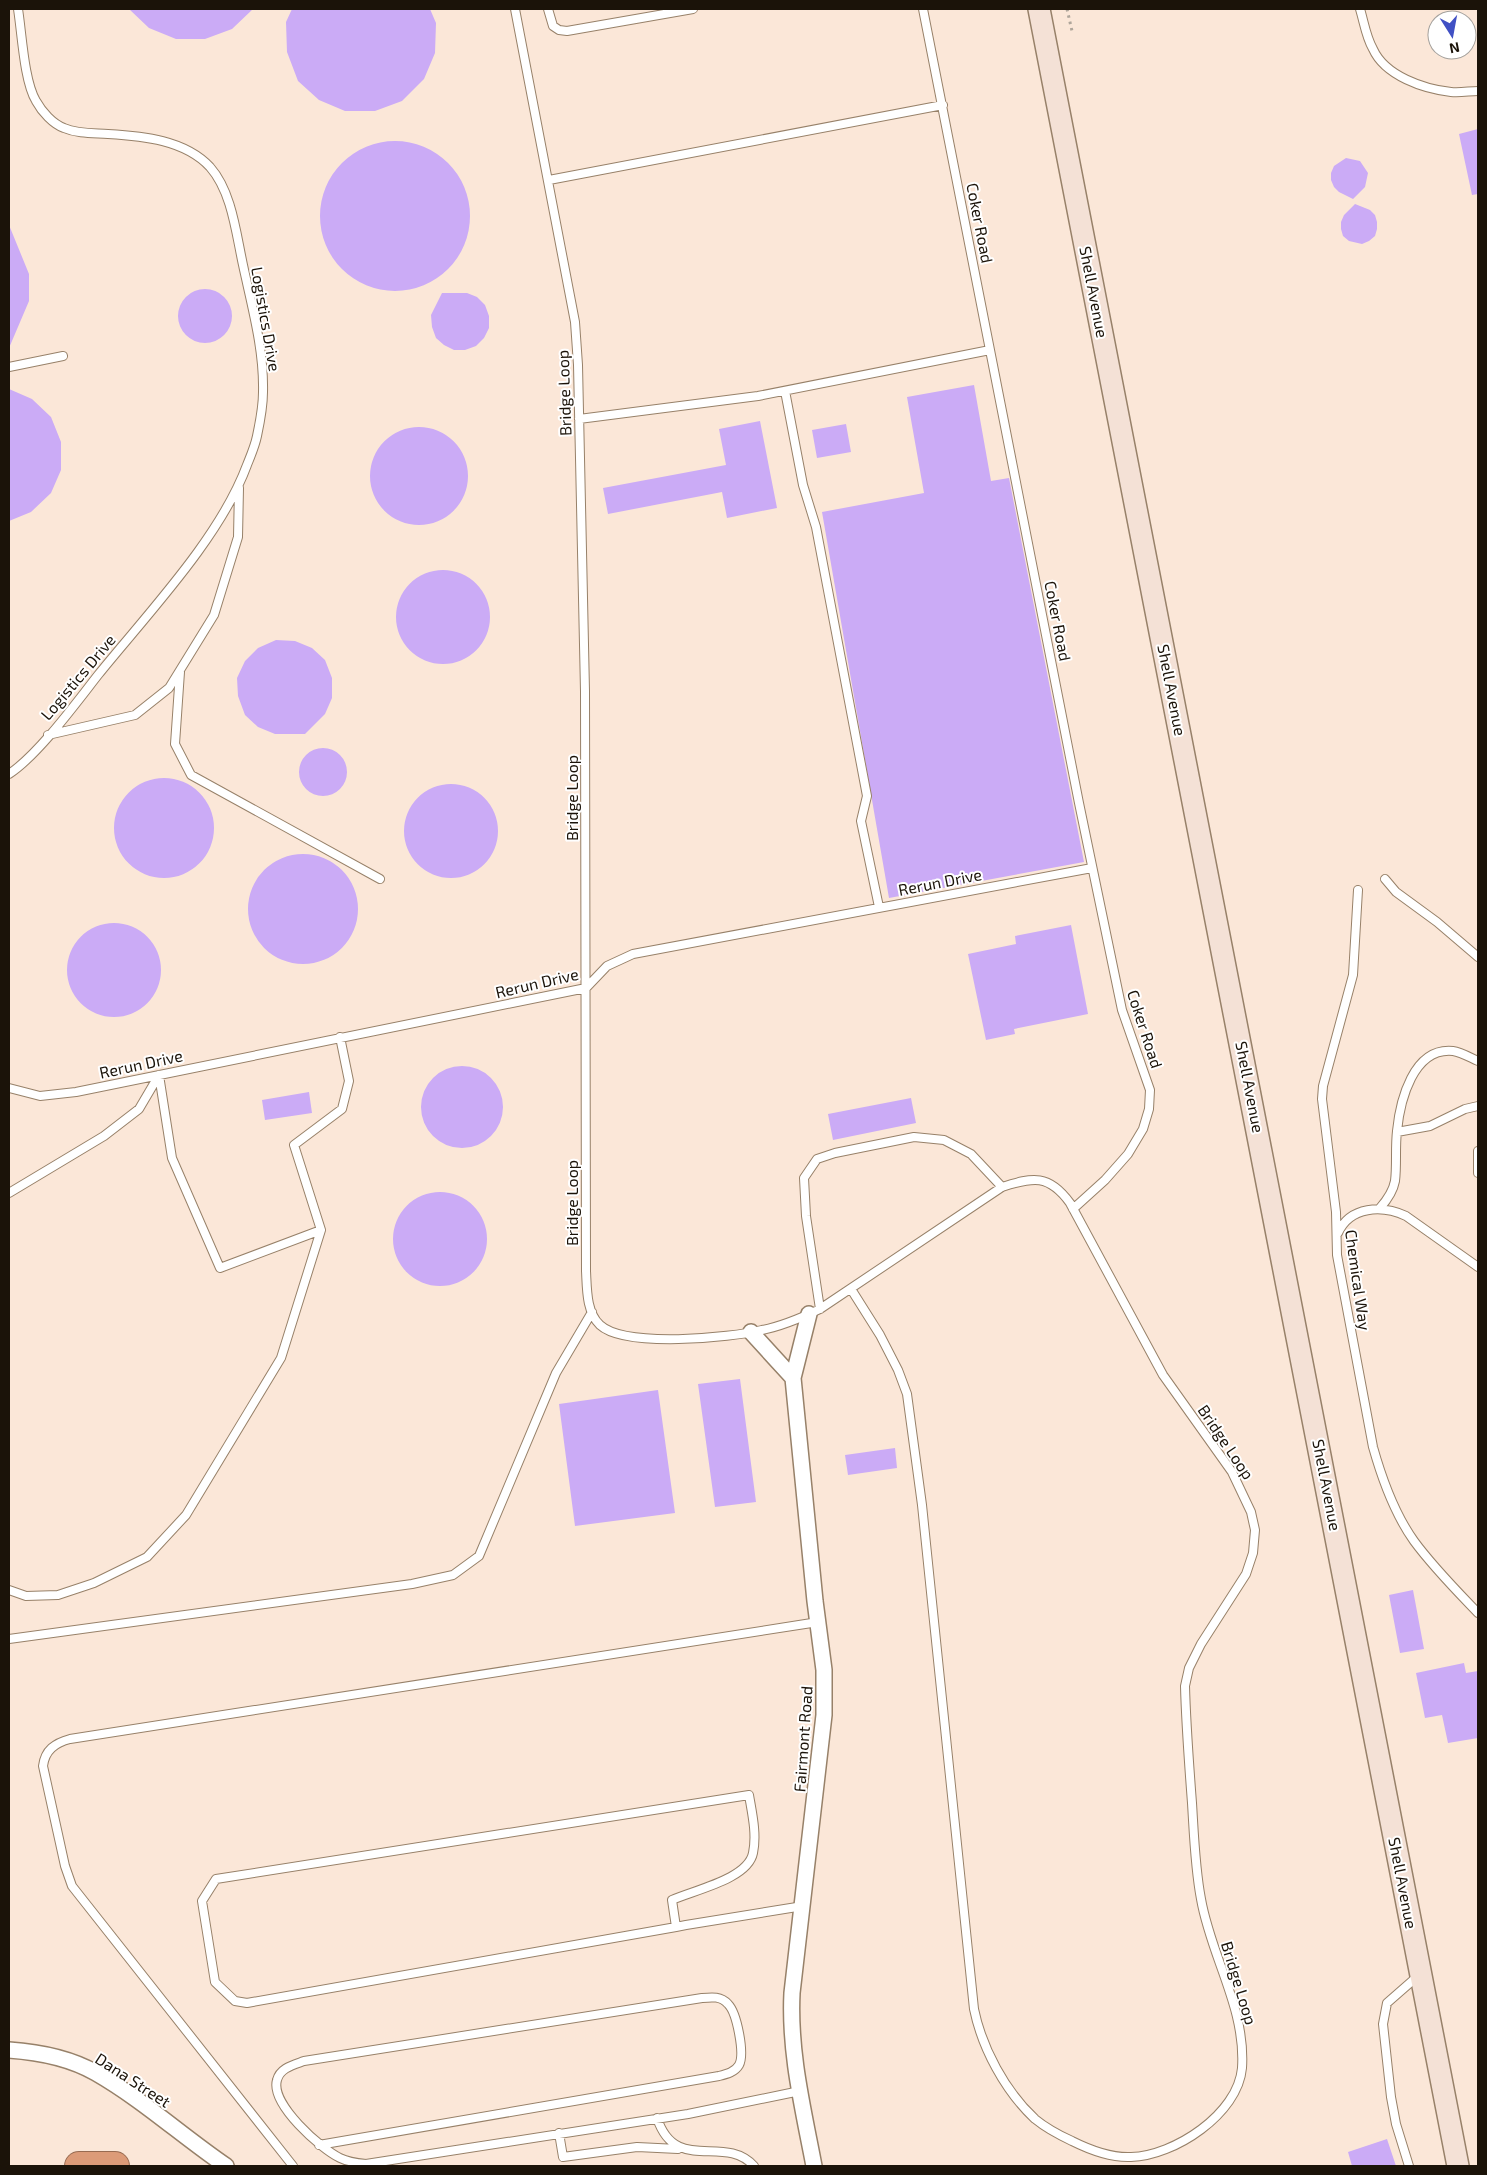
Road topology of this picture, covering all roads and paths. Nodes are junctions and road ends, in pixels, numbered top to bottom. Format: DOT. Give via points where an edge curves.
graph roads {
  1 [pos="18,9"];
  2 [pos="514,9"];
  3 [pos="548,9"];
  4 [pos="693,9"];
  5 [pos="923,9"];
  6 [pos="1039,9"];
  7 [pos="1068,9"];
  8 [pos="1360,9"];
  9 [pos="1072,31"];
  10 [pos="1478,90"];
  11 [pos="942,105"];
  12 [pos="549,180"];
  13 [pos="990,350"];
  14 [pos="63,356"];
  15 [pos="9,367"];
  16 [pos="784,391"];
  17 [pos="579,419"];
  18 [pos="240,486"];
  19 [pos="180,670"];
  20 [pos="48,735"];
  21 [pos="9,774"];
  22 [pos="1092,868"];
  23 [pos="380,879"];
  24 [pos="1385,879"];
  25 [pos="1358,890"];
  26 [pos="879,907"];
  27 [pos="1478,957"];
  28 [pos="586,988"];
  29 [pos="340,1038"];
  30 [pos="1478,1061"];
  31 [pos="159,1074"];
  32 [pos="9,1088"];
  33 [pos="1478,1106"];
  34 [pos="1397,1132"];
  35 [pos="1478,1151"];
  36 [pos="1478,1173"];
  37 [pos="1002,1187"];
  38 [pos="9,1193"];
  39 [pos="1380,1208"];
  40 [pos="1073,1209"];
  41 [pos="321,1230"];
  42 [pos="1336,1237"];
  43 [pos="1478,1267"];
  44 [pos="851,1289"];
  45 [pos="815,1311"];
  46 [pos="592,1312"];
  47 [pos="751,1332"];
  48 [pos="793,1378"];
  49 [pos="9,1590"];
  50 [pos="1478,1613"];
  51 [pos="818,1622"];
  52 [pos="9,1639"];
  53 [pos="802,1906"];
  54 [pos="676,1927"];
  55 [pos="1421,1974"];
  56 [pos="9,2050"];
  57 [pos="800,2091"];
  58 [pos="657,2118"];
  59 [pos="559,2133"];
  60 [pos="319,2145"];
  61 [pos="678,2149"];
  62 [pos="355,2165"];
  63 [pos="79,2166"];
  64 [pos="116,2166"];
  65 [pos="226,2166"];
  66 [pos="293,2166"];
  67 [pos="754,2166"];
  68 [pos="814,2166"];
  69 [pos="1410,2166"];
  70 [pos="1458,2166"];
  1 -- 18 [label="lane, Logistics Drive" via="29,83 35,101 48,117 62,128 83,133 174,144 193,153 210,168 220,183 235,230 261,355 263,394 256,440"];
  2 -- 12 [label="lane, Bridge Loop"];
  3 -- 4 [label="lane" via="553,26 567,31"];
  5 -- 11 [label="lane, Coker Road"];
  6 -- 55 [label="street, Shell Avenue"];
  7 -- 9 [label="path"];
  8 -- 10 [label="lane" via="1373,51 1384,65 1401,77 1452,92"];
  11 -- 12 [label="lane"];
  11 -- 13 [label="lane, Coker Road"];
  12 -- 17 [label="lane, Bridge Loop" via="575,322"];
  13 -- 16 [label="lane"];
  13 -- 22 [label="lane, Coker Road"];
  14 -- 15 [label="lane"];
  16 -- 17 [label="lane"];
  16 -- 26 [label="lane" via="803,484 816,527 867,796 861,821"];
  17 -- 28 [label="lane, Bridge Loop" via="585,691"];
  18 -- 19 [label="lane" via="238,537 214,616"];
  18 -- 20 [label="lane, Logistics Drive" via="184,569"];
  19 -- 20 [label="lane" via="169,688 135,715"];
  19 -- 23 [label="lane" via="175,744 191,775"];
  20 -- 21 [label="lane, Logistics Drive"];
  22 -- 26 [label="lane, Rerun Drive"];
  22 -- 40 [label="lane, Coker Road" via="1122,1010 1150,1090 1149,1109 1143,1129 1128,1154"];
  24 -- 27 [label="lane" via="1396,892"];
  25 -- 42 [label="lane, Chemical Way" via="1353,975 1322,1099 1336,1212"];
  26 -- 28 [label="lane, Rerun Drive" via="633,954 607,966"];
  28 -- 29 [label="lane, Rerun Drive"];
  28 -- 46 [label="lane, Bridge Loop" via="586,1271"];
  29 -- 31 [label="lane, Rerun Drive"];
  29 -- 41 [label="lane" via="349,1080 342,1109 294,1145"];
  30 -- 34 [label="lane" via="1454,1051 1430,1056 1422,1063 1404,1096"];
  31 -- 32 [label="lane, Rerun Drive" via="57,1095 40,1096"];
  31 -- 38 [label="lane" via="139,1109 104,1136"];
  31 -- 41 [label="lane" via="172,1158 220,1268"];
  33 -- 34 [label="lane" via="1430,1126"];
  34 -- 39 [label="lane" via="1394,1183 1389,1198"];
  35 -- 36 [label="lane"];
  37 -- 40 [label="lane, Bridge Loop" via="1026,1180 1043,1180 1054,1184"];
  37 -- 44 [label="lane, Bridge Loop"];
  37 -- 45 [label="lane" via="971,1154 944,1140 914,1137 817,1159 804,1178"];
  39 -- 42 [label="lane" via="1352,1216"];
  39 -- 43 [label="lane" via="1406,1216"];
  40 -- 44 [label="lane, Bridge Loop" via="1163,1375 1232,1472 1251,1512 1255,1530 1253,1553 1246,1574 1200,1644 1185,1686 1201,1899 1237,2014 1242,2071 1234,2093 1216,2117 1193,2136 1170,2148 1131,2157 1084,2147 1056,2133 1019,2103 978,2031 922,1505 907,1394 880,1335"];
  41 -- 49 [label="lane" via="281,1358 186,1515 147,1557 94,1583 58,1595 26,1596"];
  42 -- 50 [label="lane, Chemical Way" via="1381,1476 1413,1540"];
  44 -- 45 [label="lane, Bridge Loop"];
  45 -- 47 [label="lane, Bridge Loop" via="789,1323"];
  45 -- 48 [label="street, Fairmont Road"];
  46 -- 47 [label="lane, Bridge Loop" via="600,1325 615,1334 632,1338 728,1336"];
  46 -- 52 [label="lane" via="556,1373 478,1556 453,1575 412,1584"];
  47 -- 48 [label="street"];
  48 -- 51 [label="street, Fairmont Road"];
  51 -- 53 [label="street, Fairmont Road" via="824,1670 824,1715"];
  51 -- 66 [label="lane" via="70,1739 51,1748 44,1756 43,1766 72,1886"];
  53 -- 54 [label="lane"];
  53 -- 57 [label="street, Fairmont Road" via="790,2024"];
  54 -- 54 [label="lane" via="246,2003 235,2000 215,1982 202,1901 216,1879 749,1795 753,1855 742,1871 672,1900"];
  55 -- 69 [label="lane" via="1387,2003 1383,2024 1396,2124"];
  55 -- 70 [label="street, Shell Avenue"];
  56 -- 65 [label="street, Dana Street" via="61,2058 95,2072"];
  57 -- 58 [label="lane"];
  57 -- 68 [label="street, Fairmont Road"];
  58 -- 59 [label="lane"];
  58 -- 61 [label="lane" via="661,2132"];
  59 -- 61 [label="lane" via="563,2157 637,2147"];
  59 -- 62 [label="lane"];
  60 -- 60 [label="lane" via="302,2128 278,2093 276,2081 282,2072 304,2061 702,1998 718,1997 733,2011 742,2055 739,2065 731,2073"];
  60 -- 62 [label="lane"];
  61 -- 67 [label="lane" via="690,2153 731,2154 745,2158"];
  63 -- 64 [label="highway"];
}
